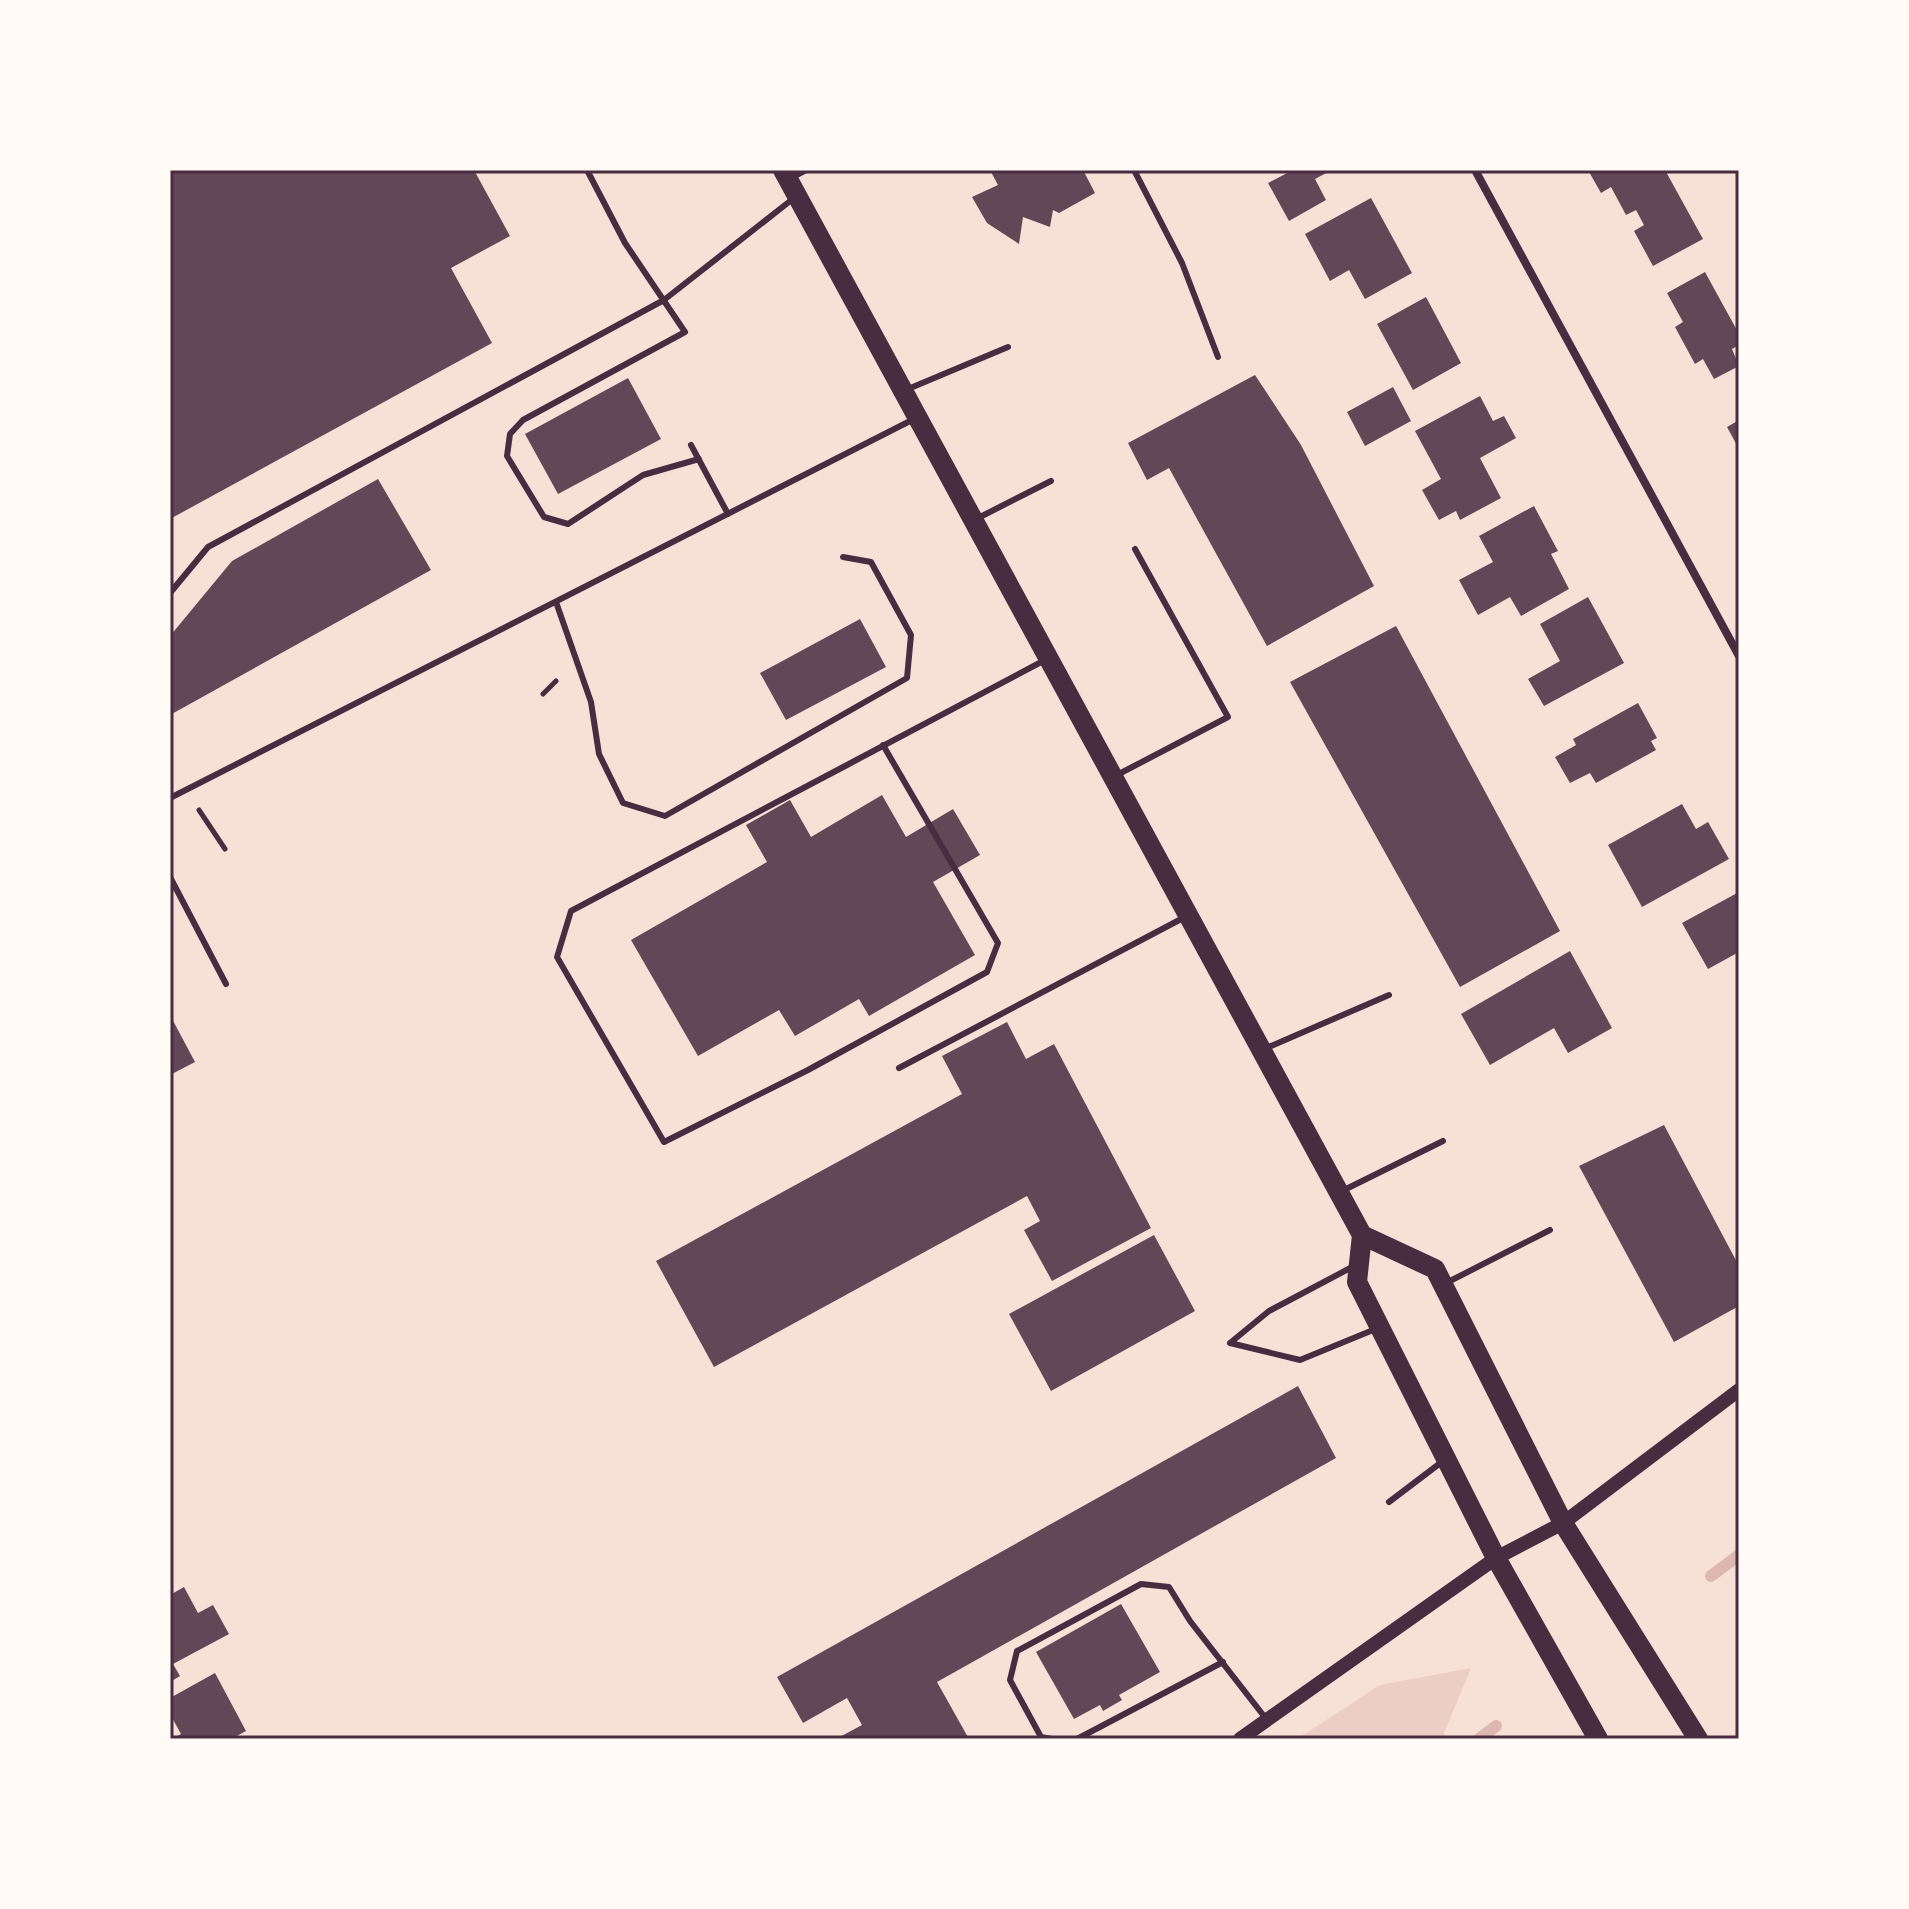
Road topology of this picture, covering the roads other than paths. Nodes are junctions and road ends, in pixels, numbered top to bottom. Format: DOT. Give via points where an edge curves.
graph roads {
  1 [pos="587,170"];
  2 [pos="1134,170"];
  3 [pos="1475,170"];
  4 [pos="793,179"];
  5 [pos="664,300"];
  6 [pos="1008,347"];
  7 [pos="1218,357"];
  8 [pos="903,392"];
  9 [pos="917,418"];
  10 [pos="691,445"];
  11 [pos="699,459"];
  12 [pos="1051,481"];
  13 [pos="728,514"];
  14 [pos="973,521"];
  15 [pos="1135,549"];
  16 [pos="843,557"];
  17 [pos="170,593"];
  18 [pos="556,602"];
  19 [pos="1739,656"];
  20 [pos="1048,658"];
  21 [pos="883,745"];
  22 [pos="1112,778"];
  23 [pos="170,798"];
  24 [pos="170,877"];
  25 [pos="1188,915"];
  26 [pos="226,984"];
  27 [pos="1389,995"];
  28 [pos="1261,1050"];
  29 [pos="899,1068"];
  30 [pos="1443,1141"];
  31 [pos="1339,1192"];
  32 [pos="1550,1230"];
  33 [pos="1362,1235"];
  34 [pos="1359,1263"];
  35 [pos="1443,1285"];
  36 [pos="1379,1327"];
  37 [pos="1739,1390"];
  38 [pos="1446,1459"];
  39 [pos="1389,1502"];
  40 [pos="1563,1523"];
  41 [pos="1496,1558"];
  42 [pos="1223,1662"];
  43 [pos="1267,1720"];
  44 [pos="1052,1739"];
  45 [pos="1077,1739"];
  46 [pos="1240,1739"];
  47 [pos="1598,1739"];
  48 [pos="1698,1739"];
  1 -- 5 [label="lane" via="625,243"];
  2 -- 7 [label="lane" via="1182,263"];
  3 -- 19 [label="street"];
  4 -- 5 [label="lane"];
  4 -- 8 [label="main road"];
  5 -- 11 [label="lane" via="685,332 523,420 510,434 507,456 544,517 568,524 643,475"];
  5 -- 17 [label="lane" via="208,547"];
  6 -- 8 [label="lane"];
  8 -- 9 [label="main road"];
  9 -- 13 [label="lane"];
  9 -- 14 [label="main road"];
  10 -- 11 [label="lane"];
  11 -- 13 [label="lane"];
  12 -- 14 [label="lane"];
  13 -- 18 [label="lane"];
  14 -- 20 [label="main road"];
  15 -- 22 [label="lane" via="1228,717"];
  16 -- 18 [label="lane" via="871,562 911,635 907,678 665,816 623,803 599,754 591,702"];
  18 -- 23 [label="lane"];
  20 -- 21 [label="lane"];
  20 -- 22 [label="main road"];
  21 -- 21 [label="lane" via="571,911 557,957 664,1142 987,972 998,943"];
  22 -- 25 [label="main road"];
  24 -- 26 [label="lane"];
  25 -- 28 [label="main road"];
  25 -- 29 [label="lane"];
  27 -- 28 [label="lane"];
  28 -- 31 [label="main road"];
  30 -- 31 [label="lane"];
  31 -- 33 [label="main road"];
  32 -- 35 [label="lane"];
  33 -- 34 [label="main road"];
  33 -- 35 [label="main road" via="1435,1269"];
  34 -- 36 [label="main road" via="1357,1282"];
  34 -- 36 [label="lane" via="1269,1311 1230,1343 1300,1360"];
  35 -- 40 [label="main road"];
  36 -- 38 [label="main road"];
  37 -- 40 [label="street"];
  38 -- 39 [label="lane"];
  38 -- 41 [label="main road"];
  40 -- 41 [label="street"];
  40 -- 48 [label="main road"];
  41 -- 43 [label="street"];
  41 -- 47 [label="main road"];
  42 -- 43 [label="lane"];
  42 -- 44 [label="lane" via="1169,1587 1141,1584 1017,1651 1010,1680 1041,1737"];
  42 -- 45 [label="lane"];
  43 -- 46 [label="street"];
}
